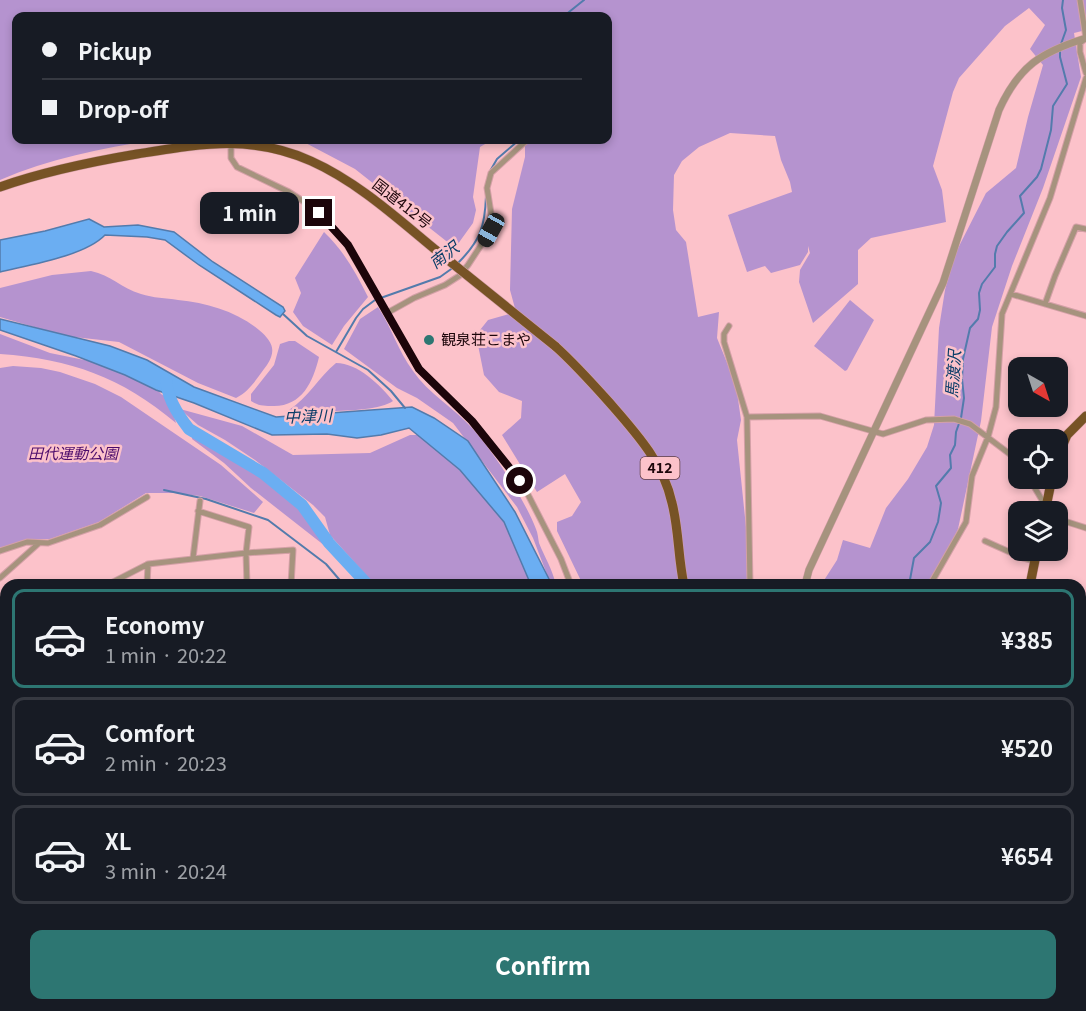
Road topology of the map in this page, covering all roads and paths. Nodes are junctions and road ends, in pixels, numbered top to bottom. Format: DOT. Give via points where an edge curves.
graph roads {
  1 [pos="1080,0"];
  2 [pos="1086,38"];
  3 [pos="1086,73"];
  4 [pos="1086,78"];
  5 [pos="200,144"];
  6 [pos="231,144"];
  7 [pos="240,144"];
  8 [pos="523,144"];
  9 [pos="0,187"];
  10 [pos="1086,229"];
  11 [pos="1011,294"];
  12 [pos="1046,304"];
  13 [pos="385,311"];
  14 [pos="1086,316"];
  15 [pos="729,326"];
  16 [pos="1086,416"];
  17 [pos="747,417"];
  18 [pos="873,432"];
  19 [pos="1068,434"];
  20 [pos="988,437"];
  21 [pos="1008,453"];
  22 [pos="147,496"];
  23 [pos="200,501"];
  24 [pos="198,511"];
  25 [pos="1068,522"];
  26 [pos="1086,528"];
  27 [pos="985,541"];
  28 [pos="38,544"];
  29 [pos="0,551"];
  30 [pos="1008,551"];
  31 [pos="246,553"];
  32 [pos="194,558"];
  33 [pos="1035,561"];
  34 [pos="148,564"];
  35 [pos="0,578"];
  36 [pos="119,579"];
  37 [pos="147,579"];
  38 [pos="247,579"];
  39 [pos="291,579"];
  40 [pos="569,579"];
  41 [pos="683,579"];
  42 [pos="750,579"];
  43 [pos="807,579"];
  44 [pos="933,579"];
  45 [pos="1031,579"];
  1 -- 2 [label="street"];
  2 -- 3 [label="street" via="1080,43 1080,52"];
  2 -- 18 [label="street" via="1039,58 1019,74 1008,90 943,283"];
  4 -- 11 [label="street" via="1061,167"];
  5 -- 9 [label="highway, 国道412号 / 412" via="57,169"];
  6 -- 13 [label="street" via="231,158 237,167 300,199 334,227"];
  7 -- 41 [label="highway, 国道412号 / 412, bridge" via="298,155 325,167 376,201 555,346 585,375 639,436 660,469 673,503"];
  8 -- 13 [label="street" via="491,173 487,188 491,230 459,276"];
  10 -- 12 [label="street" via="1076,228"];
  11 -- 12 [label="street"];
  11 -- 20 [label="street" via="1001,320 996,407"];
  12 -- 14 [label="street"];
  13 -- 40 [label="street" via="419,369 472,421 520,481"];
  15 -- 17 [label="street" via="724,342"];
  16 -- 19 [label="highway"];
  17 -- 18 [label="street" via="820,416"];
  17 -- 42 [label="street"];
  18 -- 20 [label="street" via="883,434 926,420 948,419 976,427"];
  18 -- 43 [label="street"];
  20 -- 21 [label="street"];
  20 -- 44 [label="street" via="972,476 966,522"];
  22 -- 28 [label="street" via="100,525"];
  23 -- 24 [label="street"];
  24 -- 31 [label="street" via="249,527"];
  24 -- 32 [label="street"];
  25 -- 26 [label="street"];
  27 -- 30 [label="street"];
  28 -- 29 [label="street" via="27,542"];
  28 -- 35 [label="street"];
  31 -- 32 [label="street"];
  31 -- 38 [label="street"];
  31 -- 39 [label="street" via="293,550"];
  32 -- 34 [label="street"];
  33 -- 45 [label="highway"];
  34 -- 36 [label="street"];
  34 -- 37 [label="street"];
}
